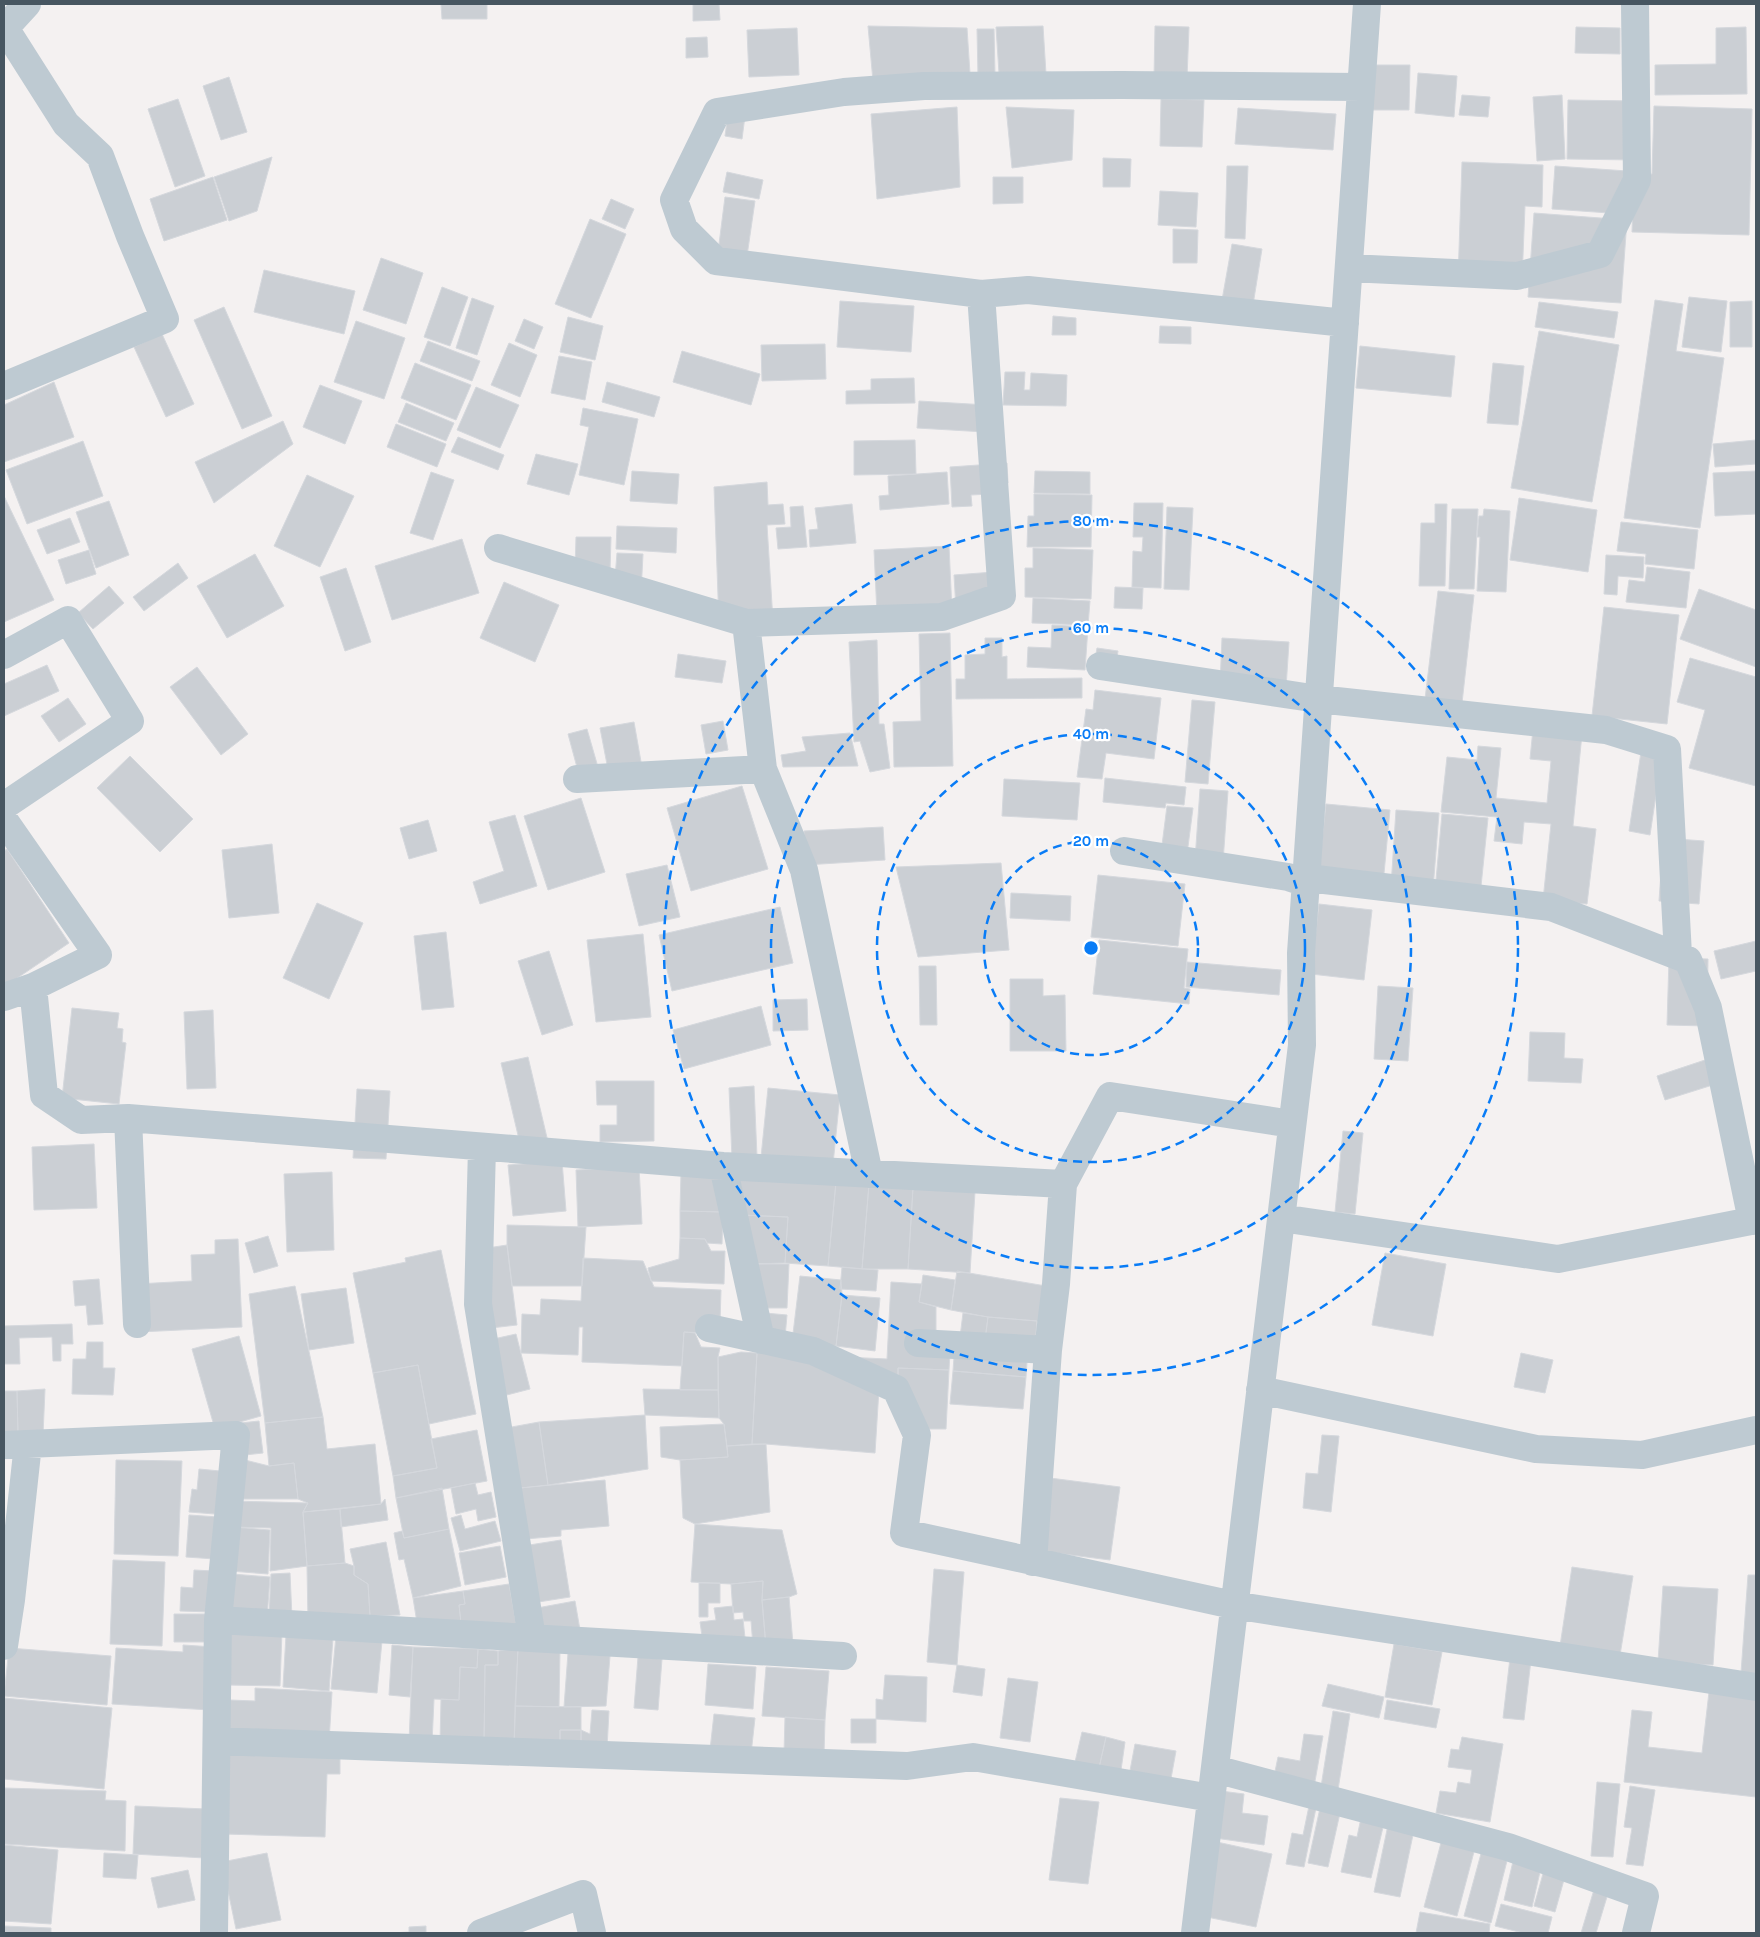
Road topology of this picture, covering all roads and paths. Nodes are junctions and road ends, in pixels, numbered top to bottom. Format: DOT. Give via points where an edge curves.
graph roads {
  1 [pos="27,4"];
  2 [pos="1367,4"];
  3 [pos="1635,4"];
  4 [pos="1361,88"];
  5 [pos="1349,268"];
  6 [pos="981,294"];
  7 [pos="1345,324"];
  8 [pos="4,386"];
  9 [pos="498,548"];
  10 [pos="746,623"];
  11 [pos="4,654"];
  12 [pos="1100,666"];
  13 [pos="1318,699"];
  14 [pos="763,769"];
  15 [pos="578,778"];
  16 [pos="4,806"];
  17 [pos="4,820"];
  18 [pos="1124,851"];
  19 [pos="1306,882"];
  20 [pos="1678,955"];
  21 [pos="33,987"];
  22 [pos="4,997"];
  23 [pos="128,1118"];
  24 [pos="1292,1124"];
  25 [pos="482,1147"];
  26 [pos="724,1166"];
  27 [pos="869,1174"];
  28 [pos="1063,1184"];
  29 [pos="1281,1218"];
  30 [pos="1754,1221"];
  31 [pos="137,1324"];
  32 [pos="709,1328"];
  33 [pos="761,1340"];
  34 [pos="918,1343"];
  35 [pos="1048,1350"];
  36 [pos="1260,1390"];
  37 [pos="1756,1430"];
  38 [pos="16,1445"];
  39 [pos="1033,1562"];
  40 [pos="8,1599"];
  41 [pos="1233,1606"];
  42 [pos="218,1620"];
  43 [pos="532,1638"];
  44 [pos="4,1646"];
  45 [pos="843,1656"];
  46 [pos="1756,1688"];
  47 [pos="217,1741"];
  48 [pos="1214,1769"];
  49 [pos="1211,1798"];
  50 [pos="214,1933"];
  51 [pos="481,1933"];
  52 [pos="592,1933"];
  53 [pos="1194,1933"];
  54 [pos="1636,1933"];
  1 -- 8 [label="street" via="5,28 66,124 100,156 164,319"];
  2 -- 4 [label="street"];
  3 -- 5 [label="street" via="1636,180 1600,254 1517,276"];
  4 -- 5 [label="street"];
  4 -- 6 [label="street" via="924,86 844,92 717,112 674,200 684,229 716,261"];
  5 -- 7 [label="street"];
  6 -- 7 [label="street" via="1028,290"];
  6 -- 10 [label="street" via="1002,596 942,617"];
  7 -- 13 [label="street"];
  9 -- 10 [label="street"];
  10 -- 14 [label="street"];
  11 -- 16 [label="street" via="68,620 130,721"];
  12 -- 13 [label="street"];
  13 -- 19 [label="street"];
  13 -- 20 [label="street" via="1606,730 1667,749"];
  14 -- 15 [label="street"];
  14 -- 27 [label="street" via="804,870"];
  17 -- 21 [label="street" via="98,955"];
  18 -- 19 [label="street"];
  19 -- 20 [label="street" via="1316,879 1551,907"];
  19 -- 24 [label="street" via="1301,953 1302,1045"];
  20 -- 30 [label="street" via="1688,960 1708,1008"];
  21 -- 22 [label="street"];
  21 -- 23 [label="street" via="44,1095 81,1120"];
  23 -- 25 [label="street"];
  23 -- 31 [label="street"];
  24 -- 28 [label="street" via="1110,1096"];
  24 -- 29 [label="street"];
  25 -- 26 [label="street"];
  25 -- 43 [label="street" via="478,1304"];
  26 -- 27 [label="street"];
  26 -- 33 [label="street"];
  27 -- 28 [label="street"];
  28 -- 35 [label="street"];
  29 -- 30 [label="street" via="1558,1259"];
  29 -- 36 [label="street"];
  32 -- 33 [label="street"];
  33 -- 39 [label="street" via="813,1352 896,1389 917,1435 904,1533"];
  34 -- 35 [label="street"];
  35 -- 39 [label="street"];
  36 -- 37 [label="street" via="1536,1449 1642,1455"];
  36 -- 41 [label="street"];
  38 -- 40 [label="street"];
  38 -- 42 [label="street" via="236,1435"];
  39 -- 41 [label="street"];
  40 -- 44 [label="street"];
  41 -- 46 [label="street"];
  41 -- 48 [label="street"];
  42 -- 43 [label="street"];
  42 -- 47 [label="street"];
  43 -- 45 [label="street"];
  47 -- 49 [label="street" via="907,1766 973,1757"];
  47 -- 50 [label="street"];
  48 -- 49 [label="street"];
  48 -- 54 [label="street" via="1508,1847 1645,1896"];
  49 -- 53 [label="street"];
  51 -- 52 [label="street" via="583,1894"];
}
